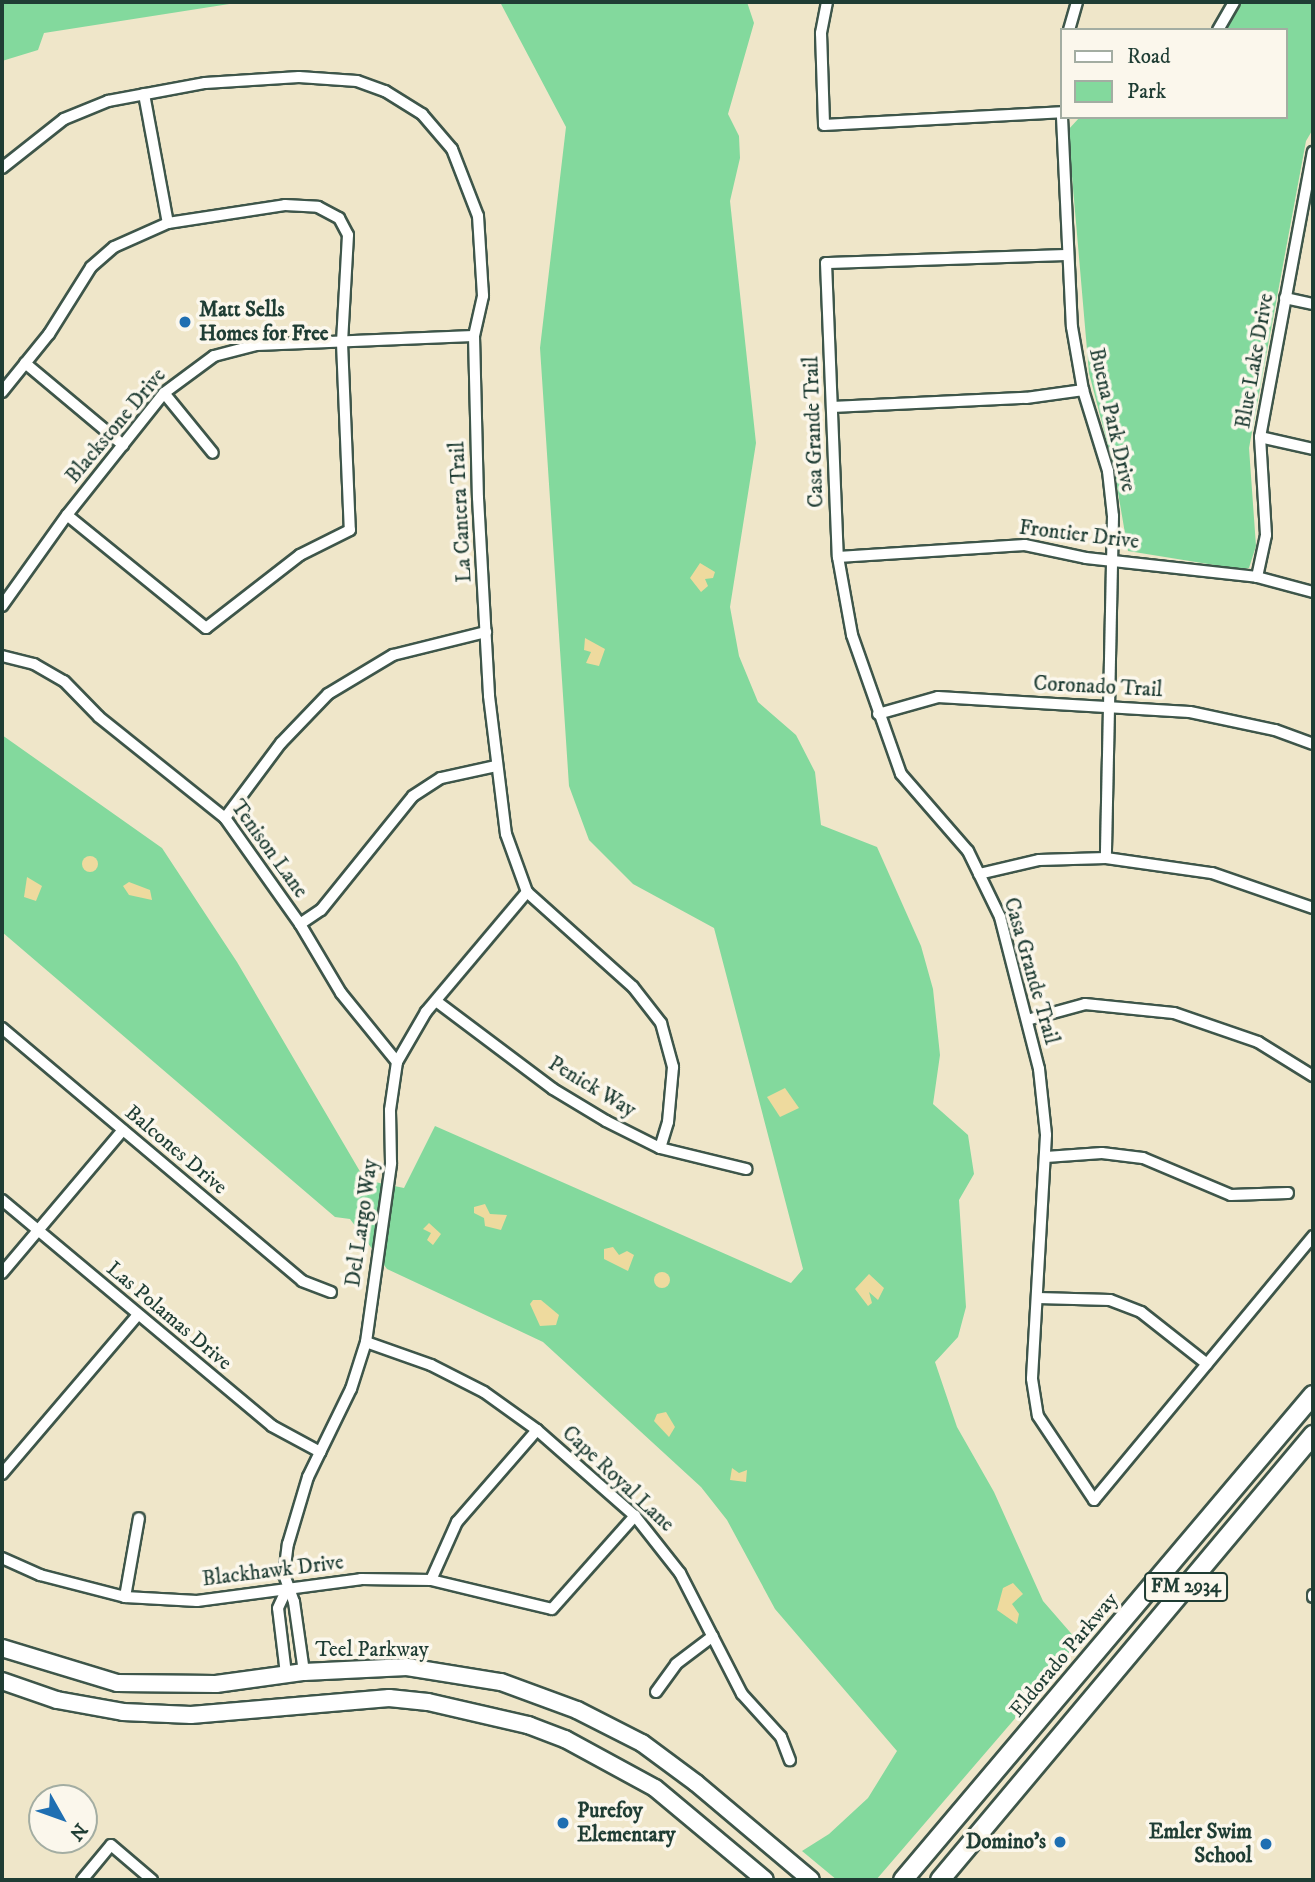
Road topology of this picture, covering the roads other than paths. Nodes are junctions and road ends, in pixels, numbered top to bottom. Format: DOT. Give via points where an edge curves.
graph roads {
  1 [pos="827,2"];
  2 [pos="1077,2"];
  3 [pos="1234,2"];
  4 [pos="1070,28"];
  5 [pos="1219,28"];
  6 [pos="144,94"];
  7 [pos="1060,115"];
  8 [pos="1062,119"];
  9 [pos="1313,153"];
  10 [pos="2,168"];
  11 [pos="167,223"];
  12 [pos="1068,255"];
  13 [pos="1285,298"];
  14 [pos="1313,304"];
  15 [pos="474,336"];
  16 [pos="342,343"];
  17 [pos="25,363"];
  18 [pos="1083,390"];
  19 [pos="2,392"];
  20 [pos="164,393"];
  21 [pos="832,407"];
  22 [pos="1260,437"];
  23 [pos="122,445"];
  24 [pos="1313,449"];
  25 [pos="213,453"];
  26 [pos="66,515"];
  27 [pos="838,557"];
  28 [pos="1111,559"];
  29 [pos="1257,577"];
  30 [pos="1313,592"];
  31 [pos="2,606"];
  32 [pos="486,632"];
  33 [pos="2,656"];
  34 [pos="1109,708"];
  35 [pos="878,714"];
  36 [pos="1313,744"];
  37 [pos="496,766"];
  38 [pos="225,818"];
  39 [pos="1106,858"];
  40 [pos="979,874"];
  41 [pos="527,892"];
  42 [pos="1313,908"];
  43 [pos="300,924"];
  44 [pos="436,1001"];
  45 [pos="1027,1020"];
  46 [pos="2,1028"];
  47 [pos="397,1062"];
  48 [pos="1313,1076"];
  49 [pos="124,1130"];
  50 [pos="660,1148"];
  51 [pos="1046,1157"];
  52 [pos="746,1169"];
  53 [pos="1288,1193"];
  54 [pos="2,1200"];
  55 [pos="39,1231"];
  56 [pos="1313,1236"];
  57 [pos="2,1273"];
  58 [pos="331,1292"];
  59 [pos="1038,1298"];
  60 [pos="136,1316"];
  61 [pos="366,1342"];
  62 [pos="1207,1364"];
  63 [pos="1313,1395"];
  64 [pos="537,1430"];
  65 [pos="1313,1435"];
  66 [pos="320,1452"];
  67 [pos="2,1474"];
  68 [pos="635,1516"];
  69 [pos="139,1517"];
  70 [pos="2,1558"];
  71 [pos="431,1580"];
  72 [pos="287,1589"];
  73 [pos="125,1597"];
  74 [pos="713,1636"];
  75 [pos="2,1648"];
  76 [pos="304,1672"];
  77 [pos="286,1674"];
  78 [pos="2,1681"];
  79 [pos="656,1692"];
  80 [pos="538,1695"];
  81 [pos="310,1703"];
  82 [pos="290,1705"];
  83 [pos="1038,1721"];
  84 [pos="528,1725"];
  85 [pos="1058,1738"];
  86 [pos="790,1760"];
  87 [pos="696,1783"];
  88 [pos="675,1805"];
  89 [pos="82,1880"];
  90 [pos="152,1880"];
  91 [pos="765,1880"];
  92 [pos="811,1880"];
  93 [pos="903,1880"];
  94 [pos="940,1880"];
  1 -- 7 [label="street" via="821,33 824,125"];
  2 -- 4 [label="street"];
  3 -- 5 [label="street"];
  6 -- 10 [label="street, La Cantera Trail" via="108,101 64,120"];
  6 -- 11 [label="street"];
  6 -- 15 [label="street, La Cantera Trail" via="205,83 299,76 357,80 422,114 452,149 478,216 483,296"];
  8 -- 12 [label="street, Buena Park Drive"];
  9 -- 13 [label="street, Blue Lake Drive"];
  11 -- 16 [label="street" via="285,205 318,207 339,218 348,235 349,259"];
  11 -- 17 [label="street" via="114,247 91,267"];
  12 -- 18 [label="street, Buena Park Drive" via="1072,327"];
  12 -- 21 [label="street, Casa Grande Trail" via="826,263"];
  13 -- 14 [label="street"];
  13 -- 22 [label="street, Blue Lake Drive"];
  15 -- 16 [label="street, Blackstone Drive"];
  15 -- 32 [label="street, La Cantera Trail"];
  16 -- 20 [label="street, Blackstone Drive" via="256,345 214,356"];
  16 -- 26 [label="street" via="350,530 300,555 206,628"];
  17 -- 19 [label="street"];
  17 -- 23 [label="street"];
  18 -- 21 [label="street" via="1026,398"];
  18 -- 28 [label="street, Buena Park Drive" via="1108,471"];
  20 -- 23 [label="street, Blackstone Drive"];
  20 -- 25 [label="street"];
  21 -- 27 [label="street, Casa Grande Trail"];
  22 -- 24 [label="street"];
  22 -- 29 [label="street, Blue Lake Drive" via="1266,535"];
  23 -- 26 [label="street, Blackstone Drive"];
  26 -- 31 [label="street, Blackstone Drive"];
  27 -- 28 [label="street, Frontier Drive" via="1024,545"];
  27 -- 35 [label="street, Casa Grande Trail" via="852,635"];
  28 -- 29 [label="street, Frontier Drive"];
  28 -- 34 [label="street, Buena Park Drive"];
  29 -- 30 [label="street, Frontier Drive"];
  32 -- 37 [label="street, La Cantera Trail"];
  32 -- 38 [label="street" via="393,655 328,694 281,743"];
  33 -- 38 [label="street, Tenison Lane" via="34,664 64,681 99,718"];
  34 -- 35 [label="street, Coronado Trail" via="938,697"];
  34 -- 36 [label="street, Coronado Trail" via="1190,712 1275,730"];
  34 -- 39 [label="street, Buena Park Drive"];
  35 -- 40 [label="street, Casa Grande Trail" via="901,774 968,851"];
  37 -- 41 [label="street, La Cantera Trail" via="506,834"];
  37 -- 43 [label="street" via="441,778 413,796 328,902"];
  38 -- 43 [label="street, Tenison Lane"];
  39 -- 40 [label="street" via="1039,860"];
  39 -- 42 [label="street" via="1212,873"];
  40 -- 45 [label="street, Casa Grande Trail" via="1000,917"];
  41 -- 44 [label="street, Del Largo Way"];
  41 -- 50 [label="street, La Cantera Trail" via="633,987 661,1023 673,1067 668,1122"];
  43 -- 47 [label="street, Tenison Lane" via="341,993"];
  44 -- 47 [label="street, Del Largo Way"];
  44 -- 50 [label="street, Penick Way" via="553,1089"];
  45 -- 48 [label="street" via="1085,1004 1174,1013 1258,1042"];
  45 -- 51 [label="street, Casa Grande Trail" via="1040,1069"];
  46 -- 49 [label="street, Balcones Drive"];
  47 -- 61 [label="street, Del Largo Way" via="390,1110 391,1163"];
  49 -- 55 [label="street"];
  49 -- 58 [label="street, Balcones Drive" via="302,1281"];
  50 -- 52 [label="street, Penick Way"];
  51 -- 53 [label="street" via="1102,1153 1143,1158 1231,1195"];
  51 -- 59 [label="street, Casa Grande Trail"];
  54 -- 55 [label="street, Las Polamas Drive"];
  55 -- 57 [label="street"];
  55 -- 60 [label="street, Las Polamas Drive"];
  56 -- 62 [label="street"];
  59 -- 62 [label="street" via="1120,1304 1140,1312"];
  59 -- 62 [label="street, Casa Grande Trail" via="1032,1379 1038,1416 1094,1500"];
  60 -- 66 [label="street, Las Polamas Drive" via="272,1426"];
  60 -- 67 [label="street"];
  61 -- 64 [label="street, Cape Royal Lane" via="431,1365 484,1392"];
  61 -- 66 [label="street, Del Largo Way" via="351,1389"];
  63 -- 83 [label="main road, Eldorado Parkway / FM 2934"];
  64 -- 68 [label="street, Cape Royal Lane"];
  64 -- 71 [label="street" via="457,1522"];
  65 -- 85 [label="main road, FM 2934"];
  66 -- 72 [label="street, Del Largo Way" via="288,1544"];
  68 -- 71 [label="street, Blackhawk Drive" via="552,1609"];
  68 -- 74 [label="street, Cape Royal Lane" via="669,1556"];
  69 -- 73 [label="street"];
  70 -- 73 [label="street, Blackhawk Drive" via="40,1575"];
  71 -- 72 [label="street, Blackhawk Drive" via="361,1579"];
  72 -- 73 [label="street, Blackhawk Drive" via="197,1601"];
  72 -- 76 [label="street, Del Largo Way" via="295,1602"];
  72 -- 77 [label="street, Del Largo Way" via="278,1608"];
  74 -- 79 [label="street" via="676,1664"];
  74 -- 86 [label="street, Cape Royal Lane" via="742,1694 781,1737"];
  75 -- 77 [label="main road, Teel Parkway" via="117,1683 216,1684"];
  76 -- 77 [label="main road, Teel Parkway"];
  76 -- 80 [label="main road, Teel Parkway" via="407,1667 502,1682"];
  76 -- 81 [label="main road"];
  77 -- 82 [label="main road"];
  78 -- 82 [label="main road" via="57,1700 123,1712 191,1715"];
  80 -- 84 [label="main road"];
  80 -- 87 [label="main road, Teel Parkway" via="642,1743"];
  81 -- 82 [label="main road"];
  81 -- 84 [label="main road" via="389,1698 428,1702"];
  83 -- 85 [label="main road"];
  83 -- 93 [label="main road, Eldorado Parkway / FM 2934"];
  84 -- 88 [label="main road" via="621,1770"];
  85 -- 94 [label="main road, FM 2934"];
  87 -- 88 [label="main road"];
  87 -- 92 [label="main road, Teel Parkway"];
  88 -- 91 [label="main road"];
  89 -- 90 [label="street" via="111,1845"];
}
